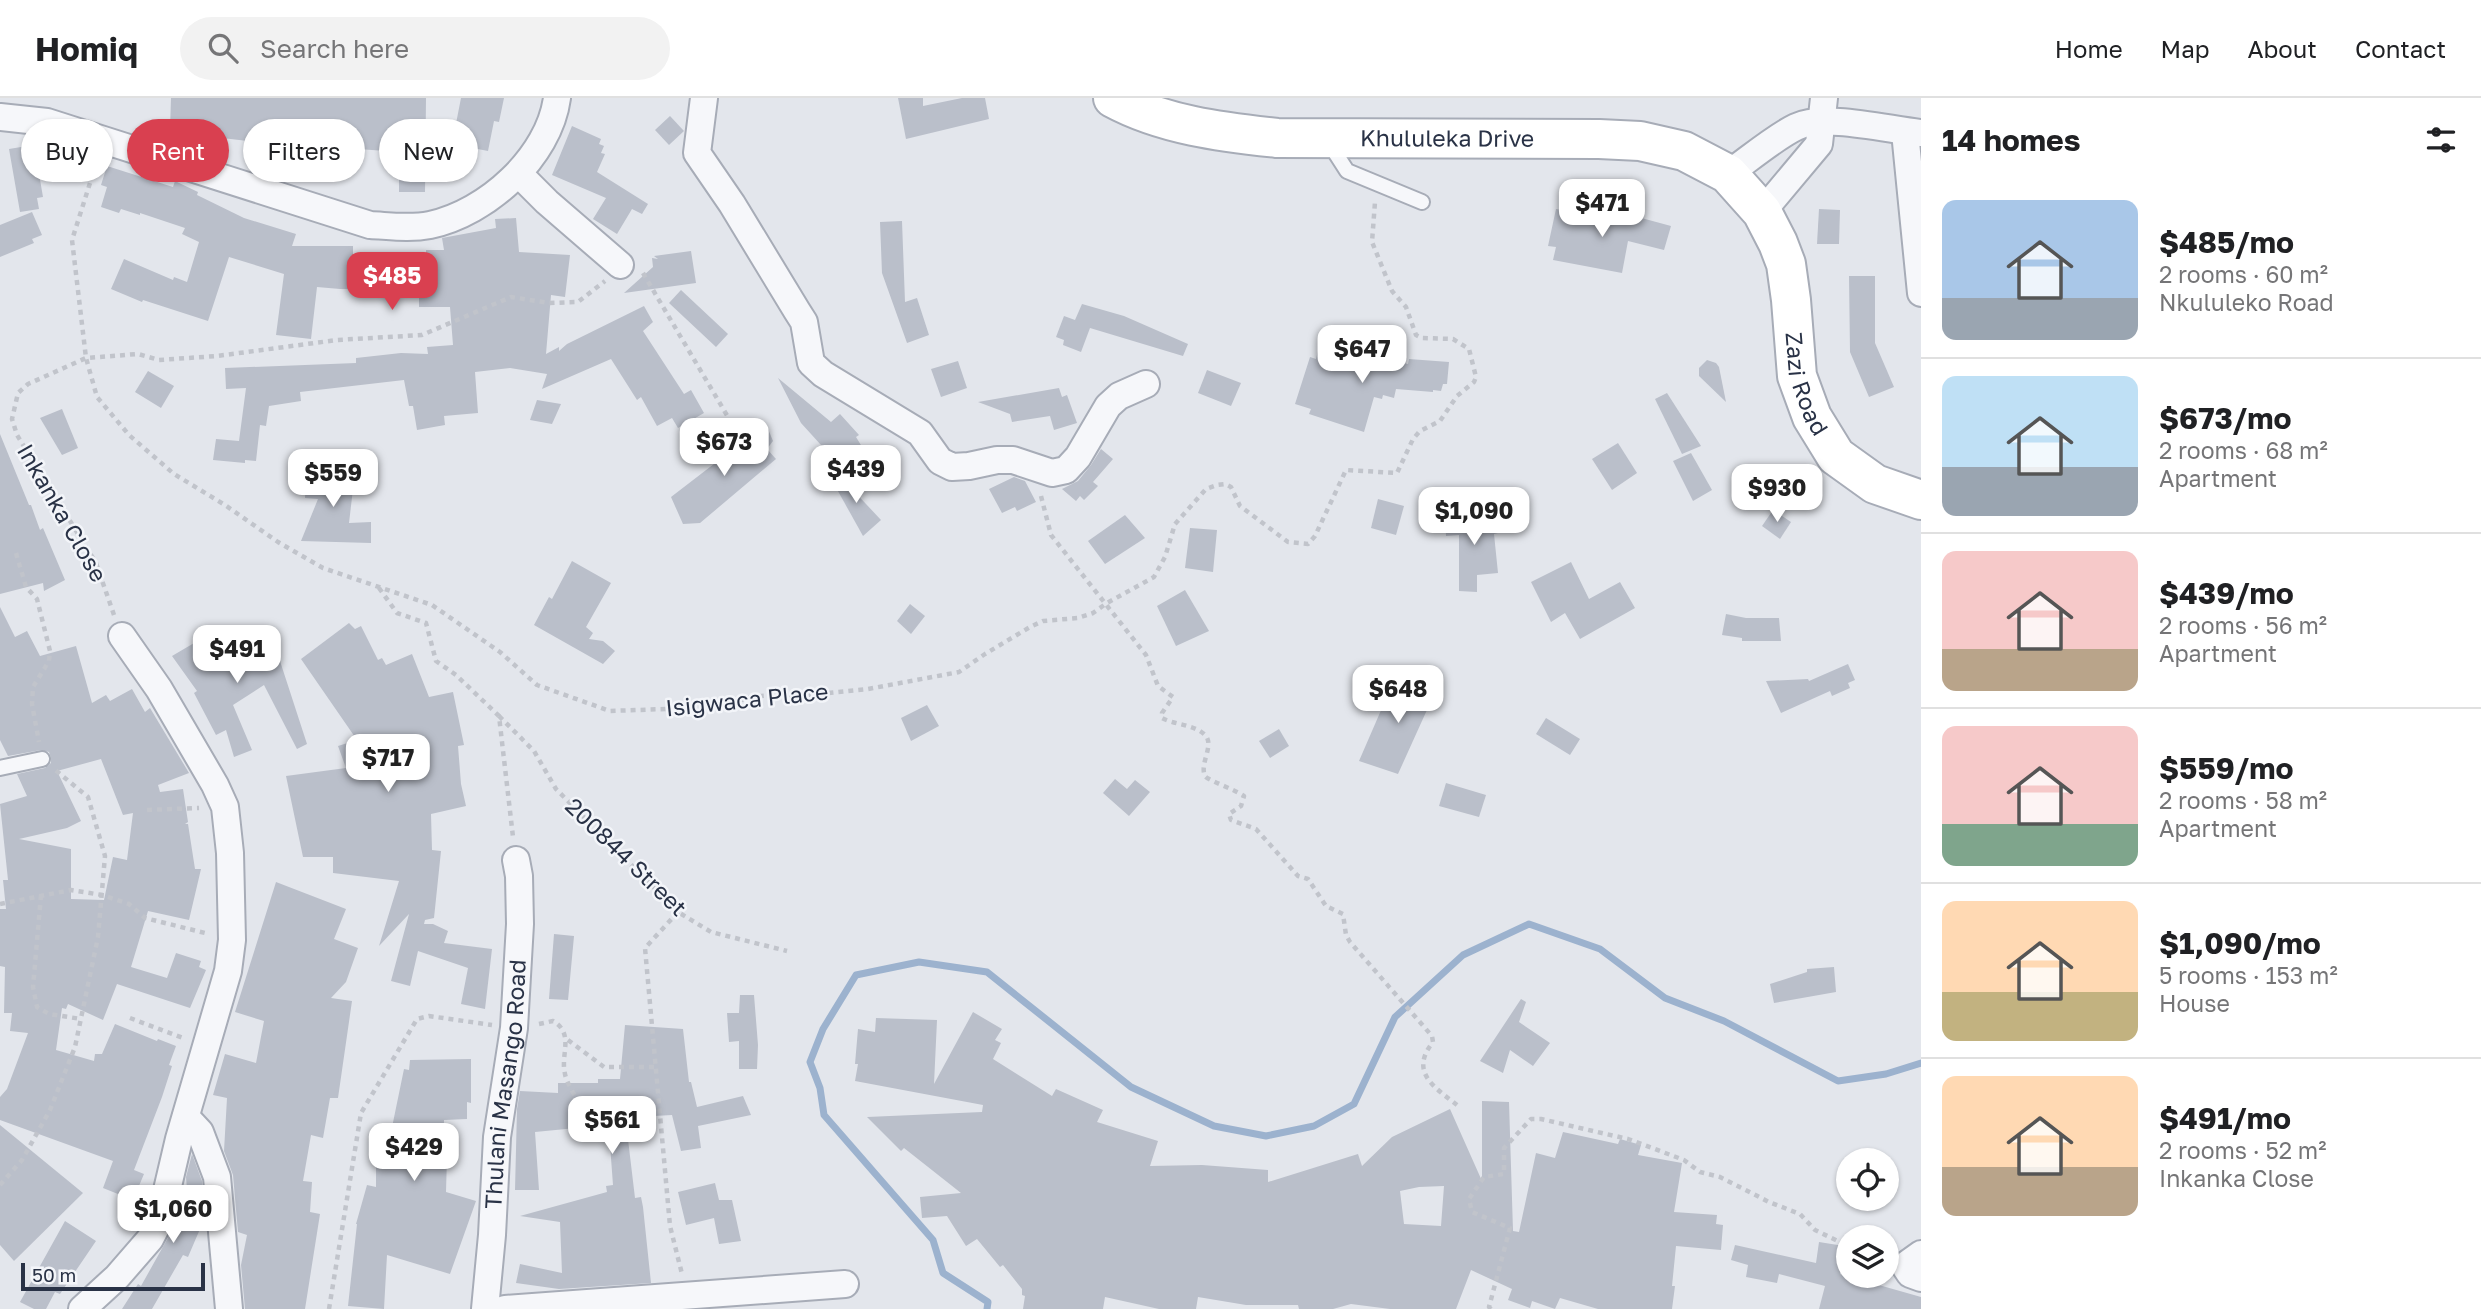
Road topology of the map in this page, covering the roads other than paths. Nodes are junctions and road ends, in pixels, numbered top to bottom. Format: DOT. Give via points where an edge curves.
graph roads {
  1 [pos="557,98"];
  2 [pos="704,98"];
  3 [pos="1113,98"];
  4 [pos="1823,110"];
  5 [pos="0,117"];
  6 [pos="1913,133"];
  7 [pos="1326,139"];
  8 [pos="519,174"];
  9 [pos="1728,174"];
  10 [pos="1422,202"];
  11 [pos="1762,212"];
  12 [pos="620,265"];
  13 [pos="1921,293"];
  14 [pos="1146,384"];
  15 [pos="1921,499"];
  16 [pos="122,636"];
  17 [pos="42,759"];
  18 [pos="0,768"];
  19 [pos="516,860"];
  20 [pos="186,1117"];
  21 [pos="1921,1254"];
  22 [pos="1921,1279"];
  23 [pos="845,1284"];
  24 [pos="689,1302"];
  25 [pos="82,1309"];
  26 [pos="229,1309"];
  27 [pos="485,1309"];
  28 [pos="505,1309"];
  1 -- 8 [label="street" via="548,128"];
  2 -- 14 [label="street" via="697,153 804,322 811,363 920,433 940,461 952,467 1013,460 1052,472 1066,470 1108,406"];
  3 -- 7 [label="street, Khululeka Drive" via="1200,128"];
  4 -- 6 [label="street"];
  4 -- 9 [label="street"];
  4 -- 11 [label="street" via="1819,144"];
  5 -- 8 [label="street" via="47,122 370,225 431,225 487,200"];
  6 -- 13 [label="street"];
  7 -- 9 [label="street, Khululeka Drive" via="1640,141 1684,151"];
  7 -- 10 [label="lane" via="1348,171"];
  8 -- 12 [label="street"];
  9 -- 11 [label="street, Khululeka Drive"];
  11 -- 15 [label="street, Zazi Road" via="1786,264 1797,376 1812,417 1836,456 1875,484"];
  16 -- 20 [label="street" via="159,689 225,807 232,940 228,971"];
  17 -- 18 [label="lane"];
  19 -- 27 [label="street, Thulani Masango Road" via="520,924 514,1028 497,1137"];
  20 -- 25 [label="street" via="160,1220 117,1277"];
  20 -- 26 [label="street" via="200,1132 217,1177"];
  21 -- 22 [label="street" via="1906,1268"];
  23 -- 24 [label="street"];
  24 -- 28 [label="street"];
}
